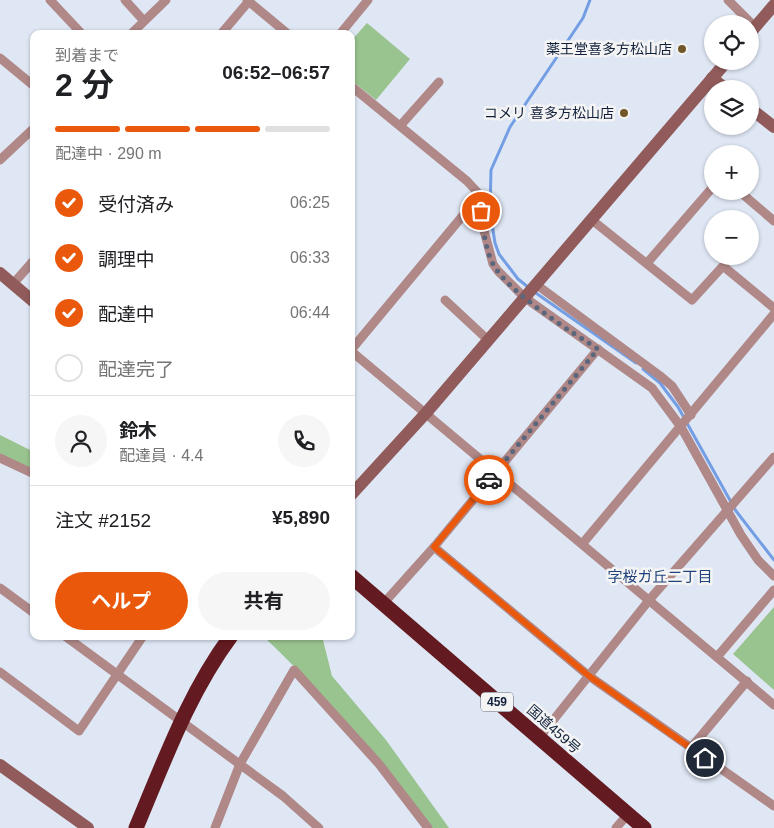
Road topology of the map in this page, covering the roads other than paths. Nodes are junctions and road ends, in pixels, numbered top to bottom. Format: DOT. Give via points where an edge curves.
graph roads {
  1 [pos="50,0"];
  2 [pos="125,0"];
  3 [pos="166,0"];
  4 [pos="368,0"];
  5 [pos="728,0"];
  6 [pos="248,1"];
  7 [pos="774,5"];
  8 [pos="740,15"];
  9 [pos="144,21"];
  10 [pos="759,23"];
  11 [pos="78,30"];
  12 [pos="135,30"];
  13 [pos="224,30"];
  14 [pos="283,30"];
  15 [pos="343,30"];
  16 [pos="0,58"];
  17 [pos="719,70"];
  18 [pos="712,78"];
  19 [pos="715,80"];
  20 [pos="439,82"];
  21 [pos="30,83"];
  22 [pos="355,89"];
  23 [pos="759,115"];
  24 [pos="400,126"];
  25 [pos="774,127"];
  26 [pos="30,132"];
  27 [pos="0,160"];
  28 [pos="480,195"];
  29 [pos="704,197"];
  30 [pos="750,200"];
  31 [pos="592,220"];
  32 [pos="774,221"];
  33 [pos="648,262"];
  34 [pos="30,265"];
  35 [pos="0,273"];
  36 [pos="13,284"];
  37 [pos="537,285"];
  38 [pos="524,297"];
  39 [pos="30,299"];
  40 [pos="445,300"];
  41 [pos="774,308"];
  42 [pos="774,314"];
  43 [pos="488,340"];
  44 [pos="355,346"];
  45 [pos="598,349"];
  46 [pos="355,354"];
  47 [pos="426,413"];
  48 [pos="691,414"];
  49 [pos="680,426"];
  50 [pos="774,457"];
  51 [pos="0,458"];
  52 [pos="496,471"];
  53 [pos="30,472"];
  54 [pos="355,491"];
  55 [pos="728,512"];
  56 [pos="582,543"];
  57 [pos="434,547"];
  58 [pos="774,576"];
  59 [pos="355,580"];
  60 [pos="0,588"];
  61 [pos="774,590"];
  62 [pos="650,600"];
  63 [pos="383,604"];
  64 [pos="30,610"];
  65 [pos="70,640"];
  66 [pos="140,640"];
  67 [pos="227,640"];
  68 [pos="717,657"];
  69 [pos="118,675"];
  70 [pos="589,676"];
  71 [pos="1,677"];
  72 [pos="746,682"];
  73 [pos="774,705"];
  74 [pos="182,720"];
  75 [pos="539,738"];
  76 [pos="691,748"];
  77 [pos="240,764"];
  78 [pos="0,765"];
  79 [pos="774,806"];
  80 [pos="628,814"];
  81 [pos="88,828"];
  82 [pos="136,828"];
  83 [pos="215,828"];
  84 [pos="319,828"];
  85 [pos="428,828"];
  86 [pos="616,828"];
  87 [pos="644,828"];
  1 -- 11 [label="street"];
  2 -- 9 [label="street"];
  3 -- 9 [label="street"];
  4 -- 15 [label="street"];
  5 -- 8 [label="street"];
  6 -- 13 [label="street"];
  6 -- 14 [label="street"];
  7 -- 10 [label="street"];
  9 -- 12 [label="street"];
  16 -- 21 [label="street"];
  17 -- 18 [label="street"];
  18 -- 19 [label="street"];
  18 -- 31 [label="street"];
  20 -- 24 [label="street"];
  22 -- 24 [label="street"];
  23 -- 25 [label="street"];
  24 -- 28 [label="street"];
  26 -- 27 [label="street"];
  28 -- 38 [label="street" via="483,227 493,264"];
  28 -- 44 [label="street"];
  29 -- 33 [label="street"];
  30 -- 32 [label="street"];
  31 -- 33 [label="street"];
  31 -- 37 [label="street"];
  33 -- 41 [label="street" via="692,300 723,266"];
  34 -- 36 [label="street"];
  35 -- 36 [label="street"];
  36 -- 39 [label="street"];
  37 -- 38 [label="street"];
  37 -- 48 [label="street" via="659,375 672,386"];
  38 -- 43 [label="street"];
  38 -- 45 [label="street"];
  40 -- 43 [label="street"];
  42 -- 48 [label="street"];
  43 -- 47 [label="street"];
  45 -- 49 [label="street" via="645,381"];
  45 -- 52 [label="street"];
  46 -- 47 [label="street"];
  47 -- 52 [label="street"];
  47 -- 54 [label="street"];
  48 -- 49 [label="street"];
  49 -- 55 [label="street"];
  49 -- 56 [label="street"];
  50 -- 55 [label="street"];
  51 -- 53 [label="street"];
  52 -- 56 [label="street"];
  52 -- 57 [label="street"];
  55 -- 58 [label="street" via="758,560"];
  55 -- 62 [label="street"];
  56 -- 62 [label="street"];
  57 -- 63 [label="street"];
  57 -- 70 [label="street"];
  59 -- 63 [label="highway, 国道459号 / 459"];
  60 -- 64 [label="street"];
  61 -- 68 [label="street"];
  62 -- 68 [label="street"];
  62 -- 70 [label="street"];
  63 -- 75 [label="highway, 国道459号 / 459"];
  65 -- 69 [label="street"];
  66 -- 69 [label="street"];
  67 -- 74 [label="highway" via="200,682"];
  68 -- 72 [label="street"];
  69 -- 71 [label="street" via="79,731"];
  69 -- 74 [label="street"];
  70 -- 75 [label="street"];
  70 -- 76 [label="street"];
  72 -- 73 [label="street"];
  72 -- 76 [label="street"];
  74 -- 77 [label="street"];
  74 -- 82 [label="highway"];
  75 -- 80 [label="highway, 国道459号 / 459"];
  76 -- 79 [label="street"];
  77 -- 83 [label="street"];
  77 -- 84 [label="street"];
  77 -- 85 [label="street" via="294,670 379,764"];
  78 -- 81 [label="street"];
  80 -- 86 [label="street"];
  80 -- 87 [label="highway, 国道459号 / 459"];
}
